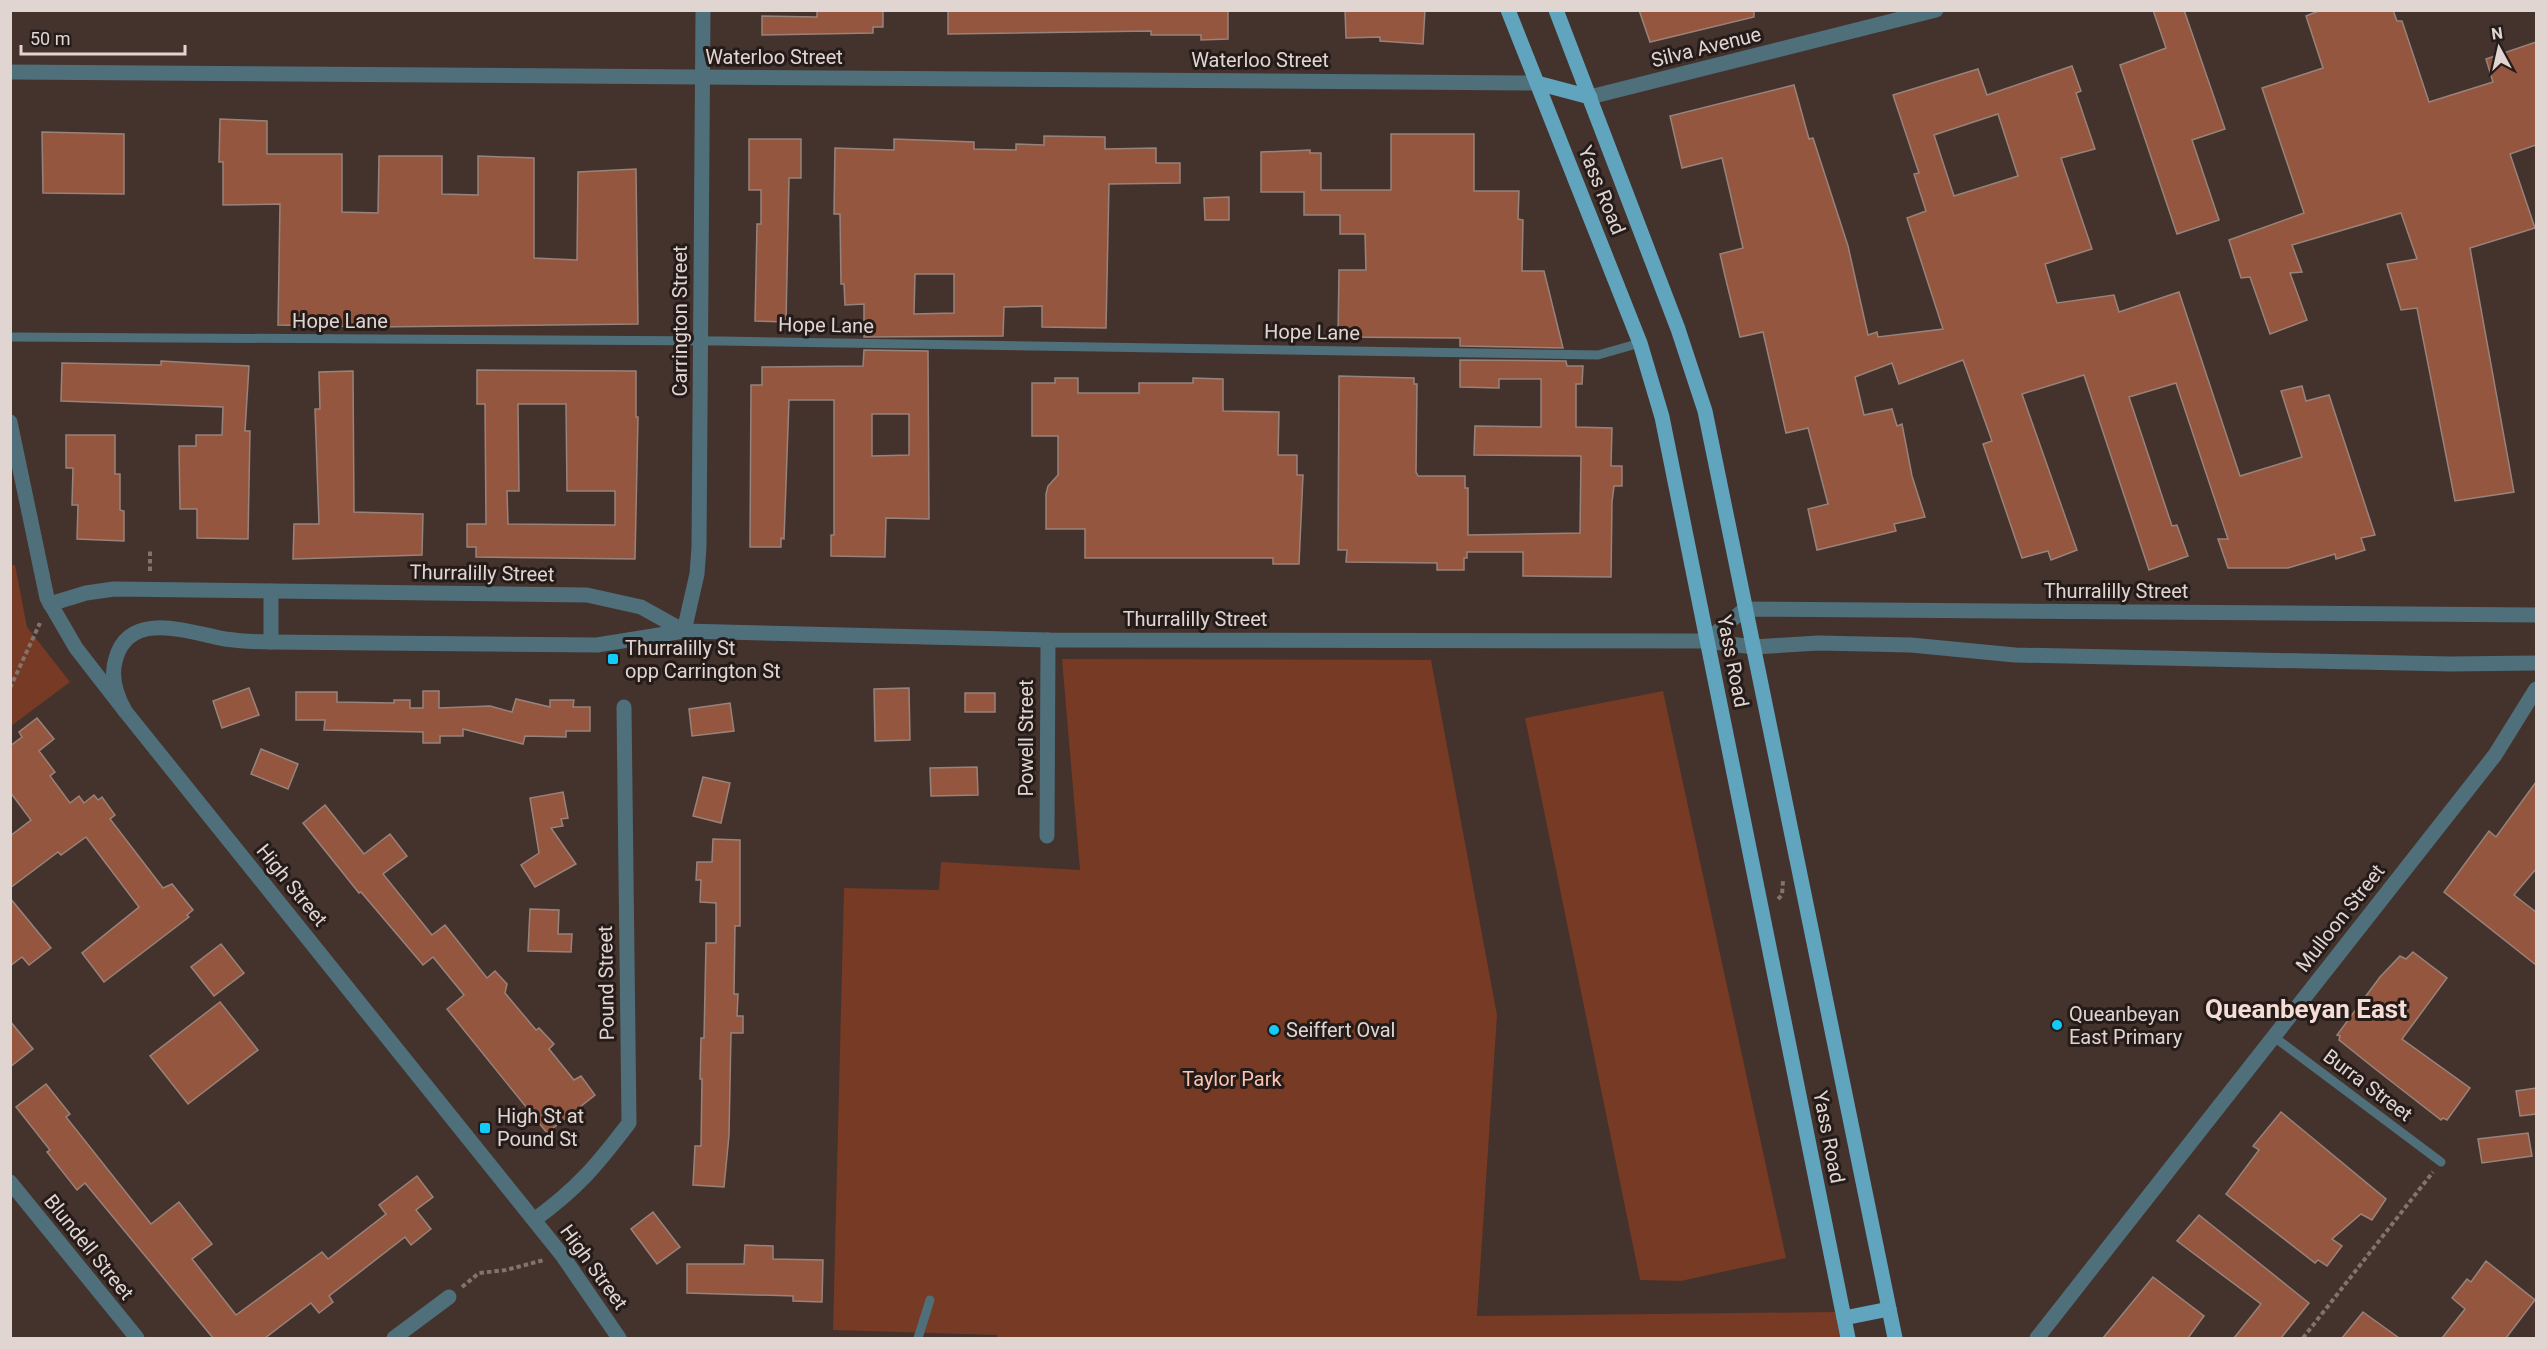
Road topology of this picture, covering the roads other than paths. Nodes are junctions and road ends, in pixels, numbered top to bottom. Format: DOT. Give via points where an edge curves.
graph roads {
  1 [pos="703,10"];
  2 [pos="1508,10"];
  3 [pos="1556,10"];
  4 [pos="1936,10"];
  5 [pos="10,72"];
  6 [pos="702,78"];
  7 [pos="1537,82"];
  8 [pos="1590,98"];
  9 [pos="10,337"];
  10 [pos="700,341"];
  11 [pos="1640,343"];
  12 [pos="10,422"];
  13 [pos="271,591"];
  14 [pos="50,604"];
  15 [pos="1745,609"];
  16 [pos="2536,615"];
  17 [pos="684,631"];
  18 [pos="1048,640"];
  19 [pos="1706,641"];
  20 [pos="271,642"];
  21 [pos="1754,647"];
  22 [pos="2536,663"];
  23 [pos="2536,689"];
  24 [pos="624,707"];
  25 [pos="125,711"];
  26 [pos="1047,836"];
  27 [pos="2274,1036"];
  28 [pos="2441,1162"];
  29 [pos="10,1182"];
  30 [pos="534,1220"];
  31 [pos="449,1297"];
  32 [pos="930,1300"];
  33 [pos="1889,1309"];
  34 [pos="1844,1318"];
  35 [pos="137,1338"];
  36 [pos="394,1338"];
  37 [pos="619,1338"];
  38 [pos="918,1338"];
  39 [pos="1848,1338"];
  40 [pos="1895,1338"];
  41 [pos="2037,1338"];
  1 -- 6 [label="street, Carrington Street"];
  2 -- 7 [label="main road, Yass Road"];
  3 -- 8 [label="main road, Yass Road"];
  4 -- 8 [label="street, Silva Avenue"];
  5 -- 6 [label="street, Waterloo Street"];
  6 -- 7 [label="street, Waterloo Street"];
  6 -- 10 [label="street, Carrington Street"];
  7 -- 8 [label="main road"];
  7 -- 11 [label="main road, Yass Road"];
  8 -- 15 [label="main road, Yass Road" via="1694,374 1713,445"];
  9 -- 10 [label="lane, Hope Lane"];
  10 -- 11 [label="lane, Hope Lane" via="1598,355"];
  10 -- 17 [label="street, Carrington Street" via="698,561"];
  11 -- 19 [label="main road, Yass Road" via="1662,417"];
  12 -- 14 [label="street, High Street" via="38,565"];
  13 -- 14 [label="street, Thurralilly Street" via="105,590"];
  13 -- 17 [label="street, Thurralilly Street" via="587,595 641,607"];
  13 -- 20 [label="street"];
  14 -- 25 [label="street, High Street" via="76,648"];
  15 -- 16 [label="street, Thurralilly Street"];
  15 -- 19 [label="street"];
  15 -- 21 [label="main road, Yass Road"];
  17 -- 18 [label="street, Thurralilly Street"];
  17 -- 20 [label="street, Thurralilly Street" via="597,645"];
  18 -- 19 [label="street, Thurralilly Street"];
  18 -- 26 [label="street, Powell Street"];
  19 -- 21 [label="street, Thurralilly Street"];
  19 -- 34 [label="main road, Yass Road"];
  20 -- 25 [label="street, Thurralilly Street" via="167,628 131,635 119,650 114,669 116,689"];
  21 -- 22 [label="street, Thurralilly Street" via="1832,643 2025,656"];
  21 -- 33 [label="main road, Yass Road"];
  23 -- 27 [label="street, Mulloon Street" via="2495,755"];
  24 -- 30 [label="street, Pound Street" via="628,1122 592,1172 569,1195"];
  25 -- 30 [label="street, High Street"];
  27 -- 28 [label="lane, Burra Street"];
  27 -- 41 [label="street, Mulloon Street"];
  29 -- 35 [label="street, Blundell Street"];
  30 -- 37 [label="street, High Street"];
  31 -- 36 [label="street"];
  32 -- 38 [label="lane"];
  33 -- 34 [label="main road"];
  33 -- 40 [label="main road, Yass Road"];
  34 -- 39 [label="main road, Yass Road"];
}
